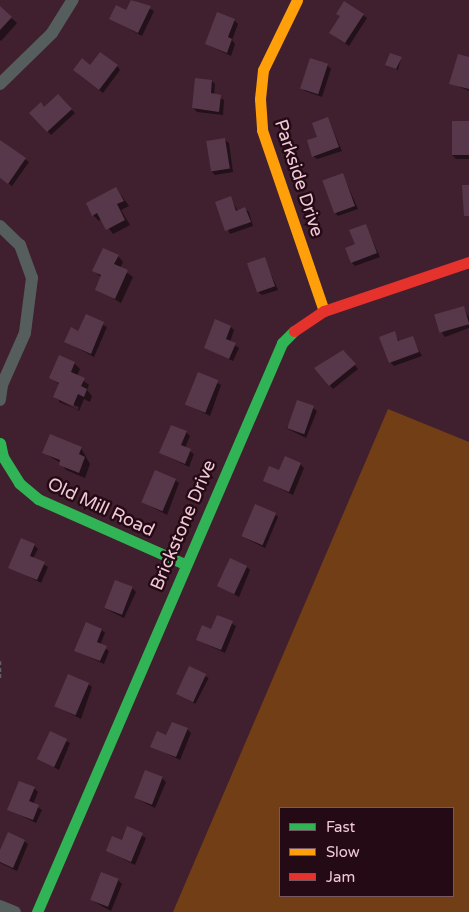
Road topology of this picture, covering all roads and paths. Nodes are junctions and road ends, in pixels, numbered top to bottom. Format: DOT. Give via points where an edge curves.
graph roads {
  1 [pos="73,0"];
  2 [pos="297,0"];
  3 [pos="0,84"];
  4 [pos="0,226"];
  5 [pos="469,262"];
  6 [pos="324,311"];
  7 [pos="0,400"];
  8 [pos="0,444"];
  9 [pos="185,564"];
  10 [pos="0,661"];
  11 [pos="0,679"];
  12 [pos="0,906"];
  13 [pos="15,912"];
  14 [pos="37,912"];
  1 -- 3 [label="street" via="52,33"];
  2 -- 6 [label="street, Parkside Drive" via="263,70 260,99 262,130"];
  4 -- 7 [label="street" via="20,245 32,278 26,333 2,385"];
  5 -- 6 [label="street, Brickstone Drive"];
  6 -- 9 [label="street, Brickstone Drive" via="298,327 282,343"];
  8 -- 9 [label="street, Old Mill Road" via="3,457 19,482 38,499"];
  9 -- 14 [label="street, Brickstone Drive"];
  10 -- 11 [label="path"];
  12 -- 13 [label="street"];
}
